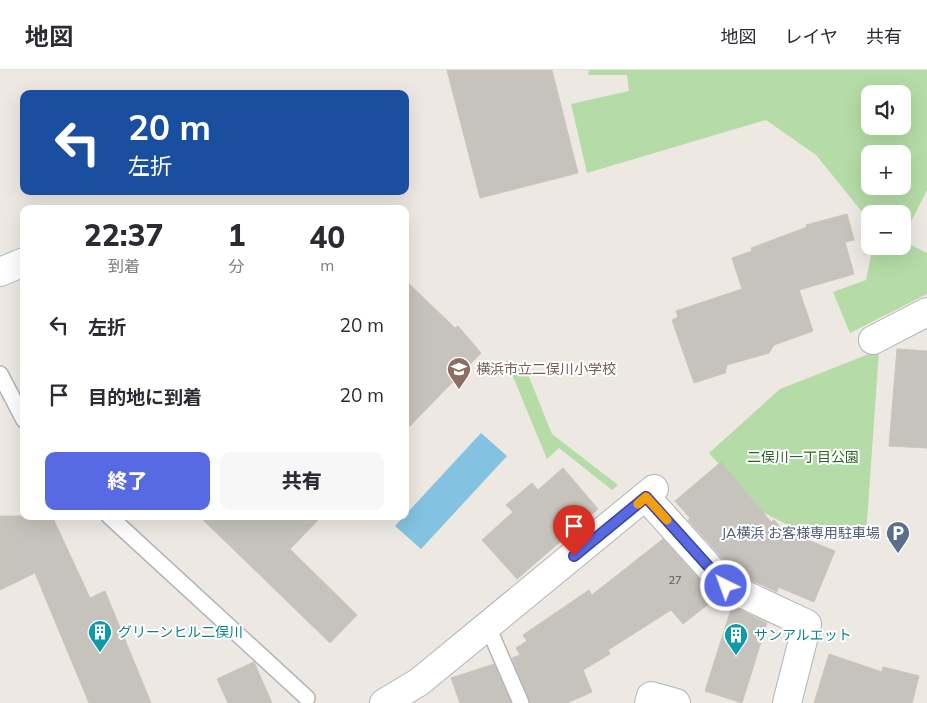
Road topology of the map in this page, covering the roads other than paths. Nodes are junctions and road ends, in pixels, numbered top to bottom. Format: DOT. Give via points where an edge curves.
graph roads {
  1 [pos="20,264"];
  2 [pos="0,272"];
  3 [pos="927,312"];
  4 [pos="873,340"];
  5 [pos="0,374"];
  6 [pos="20,412"];
  7 [pos="112,520"];
  8 [pos="488,626"];
  9 [pos="307,698"];
  10 [pos="384,703"];
  11 [pos="521,703"];
  12 [pos="649,703"];
  13 [pos="676,703"];
  14 [pos="787,703"];
  1 -- 2 [label="street"];
  3 -- 4 [label="street"];
  5 -- 6 [label="lane"];
  7 -- 9 [label="lane"];
  8 -- 10 [label="street" via="420,682"];
  8 -- 11 [label="lane"];
  8 -- 14 [label="street" via="650,493 726,586 807,624"];
  12 -- 13 [label="street" via="651,696"];
}
